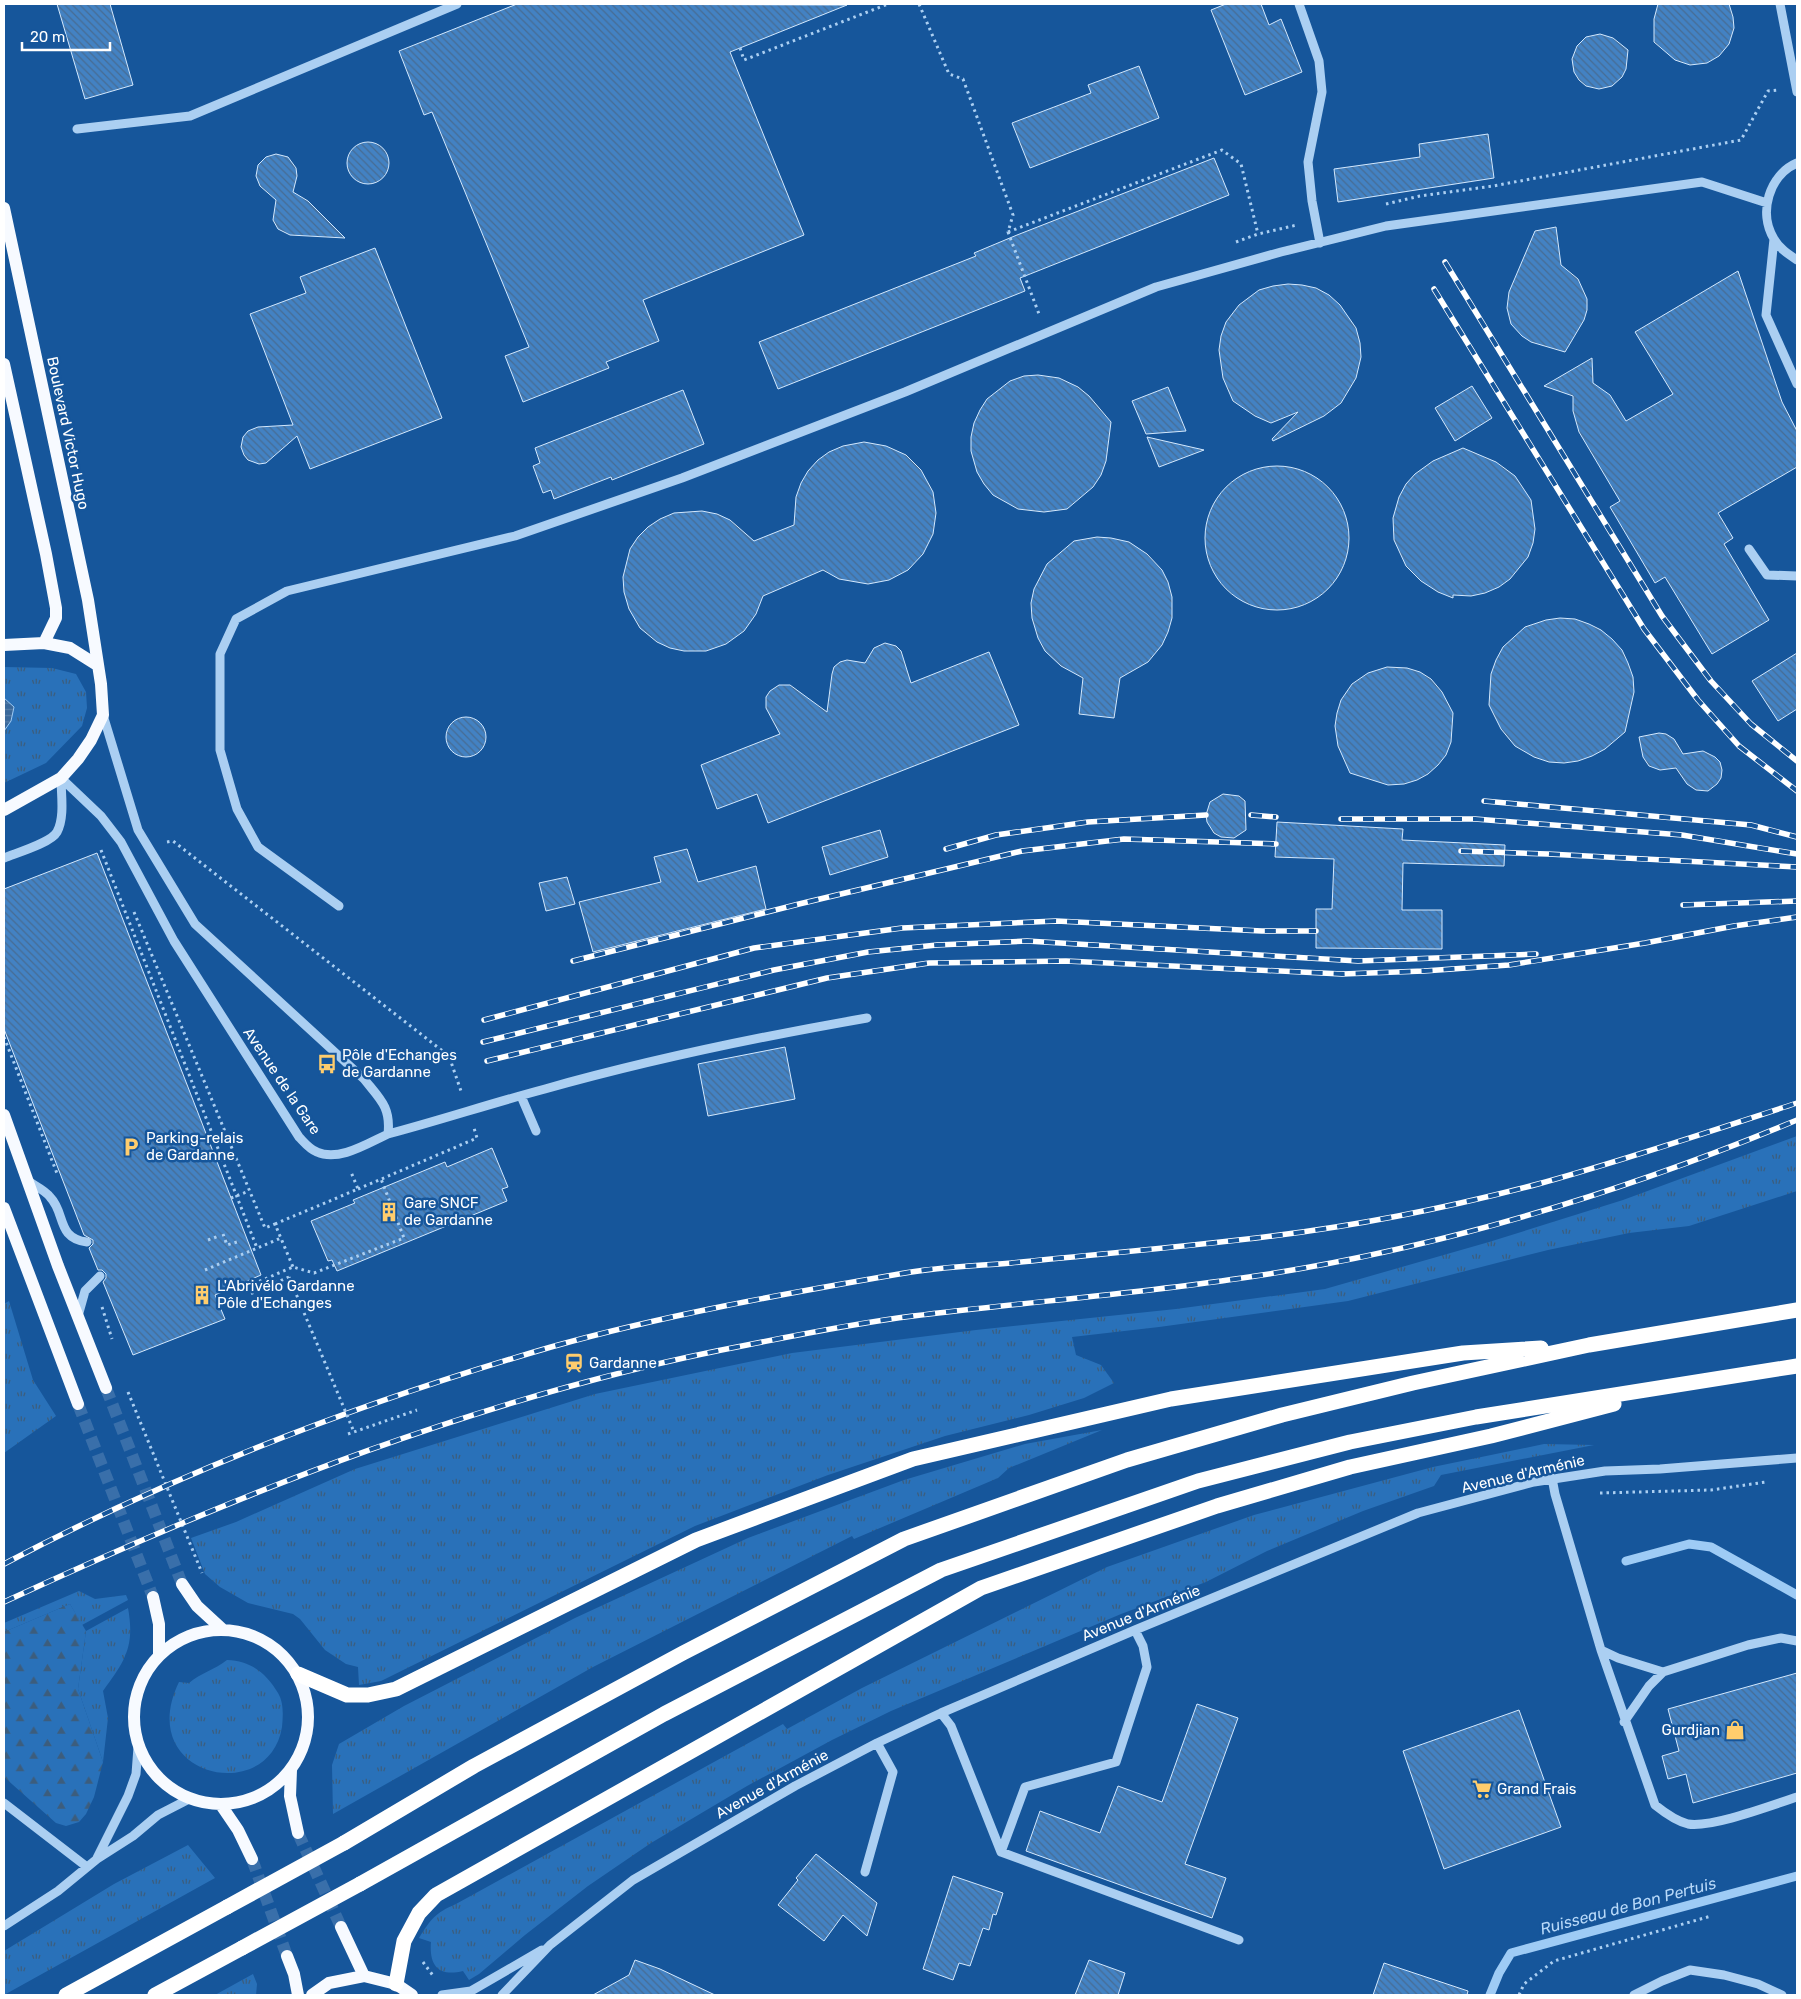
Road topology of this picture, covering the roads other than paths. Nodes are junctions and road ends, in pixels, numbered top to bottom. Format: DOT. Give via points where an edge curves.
graph roads {
  1 [pos="457,4"];
  2 [pos="1299,4"];
  3 [pos="1780,4"];
  4 [pos="1797,92"];
  5 [pos="77,129"];
  6 [pos="1797,162"];
  7 [pos="1766,203"];
  8 [pos="4,208"];
  9 [pos="1774,239"];
  10 [pos="1320,243"];
  11 [pos="1797,260"];
  12 [pos="4,364"];
  13 [pos="1797,384"];
  14 [pos="1749,549"];
  15 [pos="1797,576"];
  16 [pos="44,643"];
  17 [pos="4,645"];
  18 [pos="97,665"];
  19 [pos="103,715"];
  20 [pos="61,778"];
  21 [pos="4,810"];
  22 [pos="4,858"];
  23 [pos="340,906"];
  24 [pos="867,1018"];
  25 [pos="521,1096"];
  26 [pos="4,1116"];
  27 [pos="536,1131"];
  28 [pos="388,1134"];
  29 [pos="28,1181"];
  30 [pos="4,1208"];
  31 [pos="87,1242"];
  32 [pos="100,1276"];
  33 [pos="1797,1310"];
  34 [pos="78,1316"];
  35 [pos="1590,1345"];
  36 [pos="1797,1366"];
  37 [pos="1698,1382"];
  38 [pos="106,1388"];
  39 [pos="78,1404"];
  40 [pos="1797,1458"];
  41 [pos="1552,1478"];
  42 [pos="182,1584"];
  43 [pos="153,1597"];
  44 [pos="222,1629"];
  45 [pos="1135,1630"];
  46 [pos="1797,1641"];
  47 [pos="1600,1650"];
  48 [pos="159,1655"];
  49 [pos="1663,1672"];
  50 [pos="298,1674"];
  51 [pos="941,1713"];
  52 [pos="1624,1722"];
  53 [pos="877,1743"];
  54 [pos="138,1747"];
  55 [pos="291,1770"];
  56 [pos="1797,1797"];
  57 [pos="191,1798"];
  58 [pos="4,1803"];
  59 [pos="221,1805"];
  60 [pos="298,1833"];
  61 [pos="1002,1852"];
  62 [pos="97,1858"];
  63 [pos="252,1858"];
  64 [pos="87,1867"];
  65 [pos="865,1872"];
  66 [pos="4,1926"];
  67 [pos="341,1927"];
  68 [pos="1239,1940"];
  69 [pos="550,1945"];
  70 [pos="287,1956"];
  71 [pos="364,1976"];
  72 [pos="396,1984"];
  73 [pos="66,1995"];
  74 [pos="155,1995"];
  75 [pos="298,1995"];
  76 [pos="312,1995"];
  77 [pos="412,1995"];
  78 [pos="442,1995"];
  79 [pos="502,1995"];
  80 [pos="1634,1995"];
  81 [pos="1782,1995"];
  1 -- 5 [label="street" via="190,116"];
  2 -- 10 [label="street" via="1320,60 1322,92 1308,162"];
  3 -- 4 [label="street"];
  6 -- 7 [label="street" via="1771,187"];
  7 -- 9 [label="street" via="1767,222"];
  7 -- 10 [label="street" via="1702,182 1386,226"];
  8 -- 18 [label="main road, Boulevard Victor Hugo" via="88,600"];
  9 -- 11 [label="street"];
  9 -- 13 [label="street" via="1766,315"];
  10 -- 23 [label="street" via="1156,287 896,396 682,478 524,533 287,591 236,620 220,654 220,750 237,809 258,847"];
  12 -- 16 [label="main road" via="56,608 56,618"];
  14 -- 15 [label="street" via="1767,575"];
  16 -- 17 [label="main road"];
  16 -- 18 [label="main road" via="70,648"];
  18 -- 19 [label="main road, Boulevard Victor Hugo"];
  19 -- 20 [label="main road" via="91,740"];
  19 -- 28 [label="street" via="138,830 195,924 364,1079 390,1118"];
  20 -- 21 [label="main road"];
  20 -- 22 [label="street" via="62,815 56,833 48,840"];
  20 -- 28 [label="street, Avenue de la Gare" via="101,816 121,842 174,941 299,1137 317,1152 329,1155 343,1153"];
  24 -- 25 [label="street, Avenue de la Gare" via="683,1053"];
  25 -- 27 [label="street"];
  25 -- 28 [label="street, Avenue de la Gare"];
  26 -- 29 [label="main road"];
  29 -- 31 [label="street" via="51,1197 69,1235"];
  29 -- 34 [label="main road"];
  30 -- 39 [label="main road"];
  32 -- 34 [label="street" via="85,1290"];
  33 -- 35 [label="highway"];
  34 -- 38 [label="main road"];
  35 -- 50 [label="highway" via="1463,1353 1171,1399 913,1460 696,1540 396,1688 368,1696 347,1695"];
  35 -- 73 [label="highway, bridge" via="1282,1415 1127,1460 904,1539 674,1657"];
  36 -- 37 [label="highway"];
  37 -- 72 [label="highway" via="1491,1436 1322,1475 1217,1506 981,1588 436,1895 419,1913 404,1941"];
  37 -- 74 [label="highway, bridge" via="1476,1417 1350,1442 1198,1481 941,1570 664,1714"];
  40 -- 41 [label="street, Avenue d'Arménie" via="1605,1471"];
  41 -- 45 [label="street, Avenue d'Arménie" via="1418,1513"];
  41 -- 47 [label="street"];
  42 -- 44 [label="main road" via="198,1606"];
  43 -- 48 [label="main road" via="159,1624"];
  44 -- 48 [label="main road" via="188,1636"];
  44 -- 50 [label="main road" via="252,1635 278,1650"];
  45 -- 51 [label="street, Avenue d'Arménie"];
  45 -- 61 [label="street" via="1148,1667 1116,1762 1025,1787"];
  46 -- 49 [label="street" via="1781,1638 1748,1644"];
  47 -- 49 [label="street"];
  47 -- 52 [label="street"];
  48 -- 54 [label="main road" via="144,1675 135,1698 133,1723"];
  49 -- 52 [label="street"];
  50 -- 55 [label="main road" via="309,1706 306,1740"];
  51 -- 53 [label="street, Avenue d'Arménie"];
  51 -- 61 [label="street" via="950,1726"];
  52 -- 56 [label="street" via="1655,1806 1672,1818 1689,1824 1710,1823"];
  53 -- 65 [label="street" via="893,1772"];
  53 -- 69 [label="street, Avenue d'Arménie" via="794,1786 633,1880"];
  54 -- 57 [label="main road" via="161,1781"];
  54 -- 62 [label="street" via="136,1774 128,1796"];
  55 -- 59 [label="main road" via="272,1789 248,1801"];
  55 -- 60 [label="main road" via="290,1796"];
  57 -- 59 [label="main road" via="197,1802"];
  57 -- 62 [label="street" via="158,1815 133,1836"];
  58 -- 64 [label="street"];
  59 -- 63 [label="main road"];
  61 -- 68 [label="street"];
  62 -- 64 [label="street"];
  64 -- 66 [label="street" via="58,1891"];
  67 -- 71 [label="main road"];
  69 -- 78 [label="street, Avenue d'Arménie" via="471,1991"];
  69 -- 79 [label="street, Avenue d'Arménie"];
  70 -- 75 [label="main road"];
  71 -- 72 [label="main road"];
  71 -- 76 [label="main road" via="329,1983"];
  72 -- 77 [label="main road"];
  80 -- 81 [label="street" via="1690,1970 1758,1984"];
}
